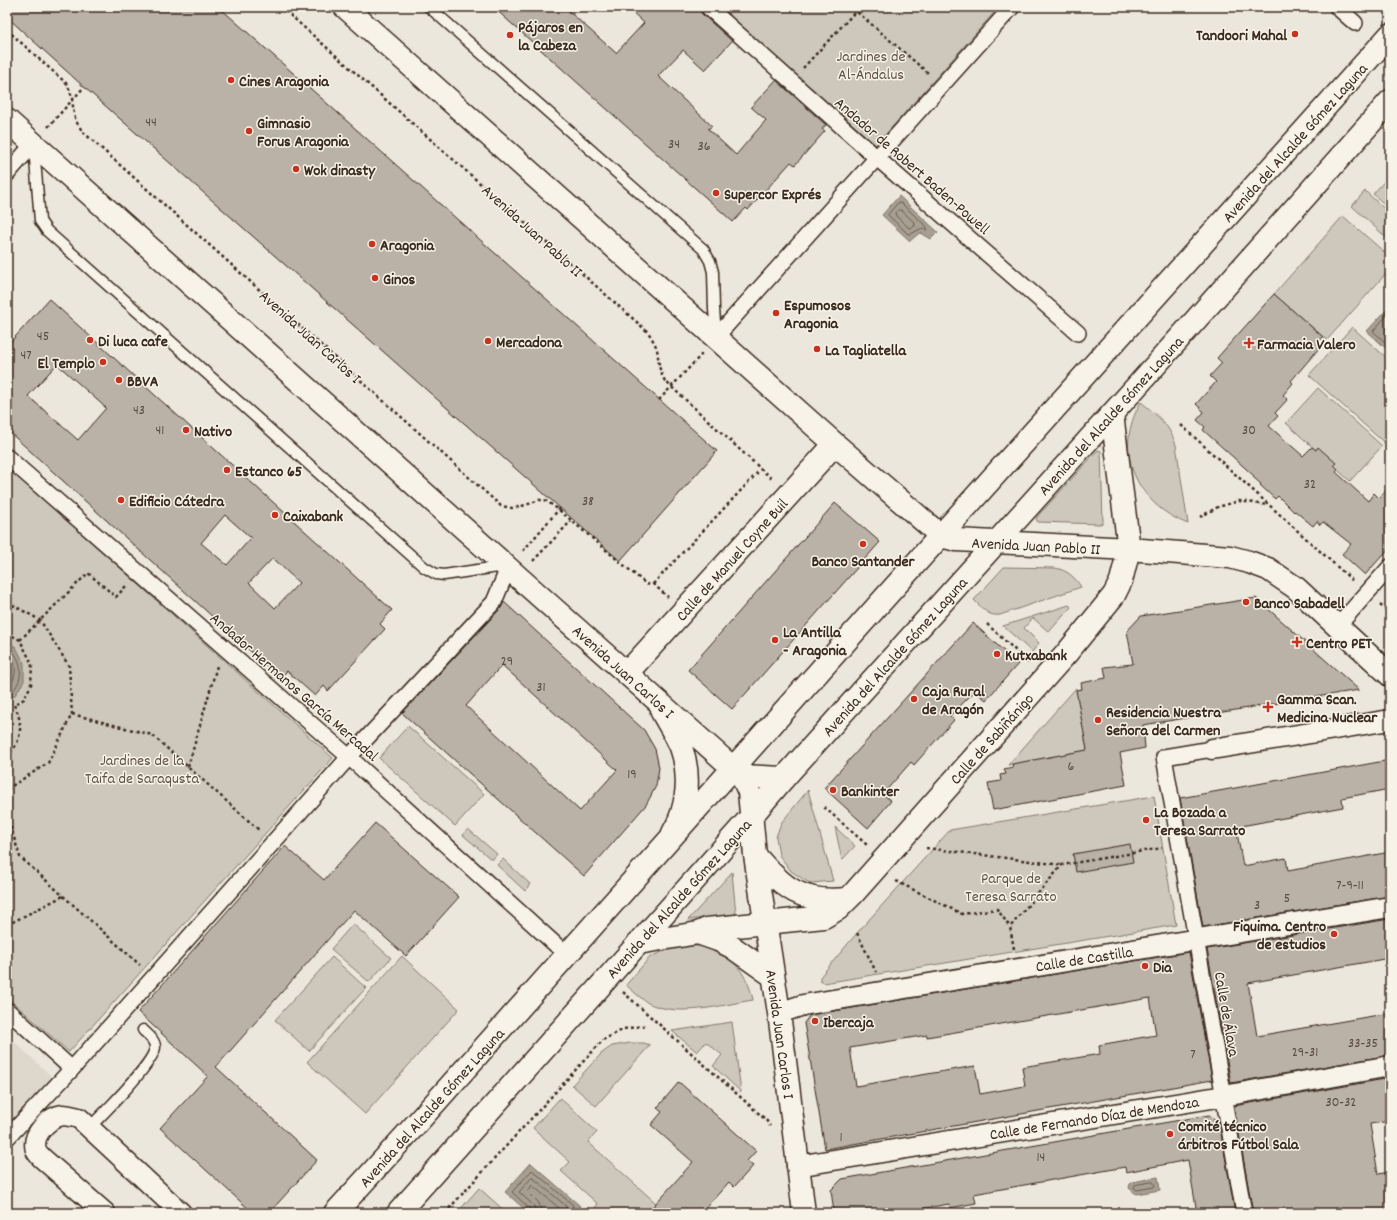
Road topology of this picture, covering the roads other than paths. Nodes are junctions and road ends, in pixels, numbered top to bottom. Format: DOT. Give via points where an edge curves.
graph roads {
  1 [pos="345,7"];
  2 [pos="429,7"];
  3 [pos="708,7"];
  4 [pos="1012,7"];
  5 [pos="1337,7"];
  6 [pos="1355,23"];
  7 [pos="1390,35"];
  8 [pos="1390,101"];
  9 [pos="7,120"];
  10 [pos="34,144"];
  11 [pos="877,158"];
  12 [pos="7,174"];
  13 [pos="1078,333"];
  14 [pos="716,337"];
  15 [pos="1112,414"];
  16 [pos="835,444"];
  17 [pos="7,457"];
  18 [pos="940,536"];
  19 [pos="996,543"];
  20 [pos="1129,549"];
  21 [pos="506,567"];
  22 [pos="1390,567"];
  23 [pos="1337,627"];
  24 [pos="627,673"];
  25 [pos="1390,675"];
  26 [pos="652,695"];
  27 [pos="1390,720"];
  28 [pos="1212,749"];
  29 [pos="349,757"];
  30 [pos="738,772"];
  31 [pos="784,778"];
  32 [pos="750,818"];
  33 [pos="669,840"];
  34 [pos="755,855"];
  35 [pos="847,899"];
  36 [pos="1390,907"];
  37 [pos="766,923"];
  38 [pos="698,933"];
  39 [pos="638,943"];
  40 [pos="556,945"];
  41 [pos="773,976"];
  42 [pos="7,1010"];
  43 [pos="779,1013"];
  44 [pos="143,1030"];
  45 [pos="1390,1066"];
  46 [pos="72,1069"];
  47 [pos="89,1128"];
  48 [pos="7,1138"];
  49 [pos="797,1166"];
  50 [pos="105,1213"];
  51 [pos="181,1213"];
  52 [pos="335,1213"];
  53 [pos="398,1213"];
  54 [pos="804,1213"];
  55 [pos="1244,1213"];
  1 -- 14 [label="street, Avenida Juan Pablo II"];
  2 -- 14 [label="lane" via="703,249 714,272"];
  3 -- 11 [label="street, Andador de Robert Baden-Powell"];
  4 -- 11 [label="street"];
  5 -- 6 [label="street"];
  7 -- 18 [label="street, Avenida del Alcalde Gómez Laguna"];
  8 -- 15 [label="street, Avenida del Alcalde Gómez Laguna"];
  9 -- 10 [label="street, Avenida Juan Carlos I"];
  10 -- 12 [label="street"];
  10 -- 21 [label="street, Avenida Juan Carlos I"];
  10 -- 21 [label="lane" via="40,221 47,231 430,572 444,575"];
  11 -- 13 [label="street, Andador de Robert Baden-Powell"];
  11 -- 14 [label="street"];
  14 -- 16 [label="street, Avenida Juan Pablo II"];
  15 -- 19 [label="street, Avenida del Alcalde Gómez Laguna"];
  15 -- 20 [label="street, Calle de Sabiñánigo"];
  16 -- 18 [label="street, Avenida Juan Pablo II"];
  16 -- 24 [label="street, Calle de Manuel Coyne Buil"];
  17 -- 29 [label="street, Andador Hermanos García Mercadal"];
  18 -- 19 [label="street, Avenida Juan Pablo II"];
  18 -- 30 [label="street, Avenida del Alcalde Gómez Laguna"];
  19 -- 20 [label="street, Avenida Juan Pablo II"];
  19 -- 31 [label="street, Avenida del Alcalde Gómez Laguna"];
  20 -- 23 [label="street, Avenida Juan Pablo II" via="1230,558 1268,569 1296,588"];
  20 -- 35 [label="street, Calle de Sabiñánigo" via="1121,581 1114,595 1045,678"];
  21 -- 24 [label="street, Avenida Juan Carlos I"];
  21 -- 29 [label="street" via="494,602"];
  22 -- 23 [label="street"];
  23 -- 25 [label="street, Avenida Juan Pablo II"];
  24 -- 26 [label="street, Avenida Juan Carlos I"];
  26 -- 30 [label="street, Avenida Juan Carlos I"];
  26 -- 33 [label="street, Avenida del Alcalde Gómez Laguna" via="680,747 687,773 684,807 679,824"];
  27 -- 28 [label="street"];
  28 -- 55 [label="street, Calle de Álava" via="1164,757"];
  29 -- 40 [label="street, Andador Hermanos García Mercadal"];
  29 -- 46 [label="street"];
  30 -- 31 [label="street"];
  30 -- 32 [label="street, Avenida Juan Carlos I" via="749,792"];
  30 -- 33 [label="street, Avenida del Alcalde Gómez Laguna"];
  31 -- 32 [label="street, Avenida del Alcalde Gómez Laguna"];
  32 -- 34 [label="street, Avenida Juan Carlos I"];
  32 -- 39 [label="street, Avenida del Alcalde Gómez Laguna"];
  33 -- 52 [label="street, Avenida del Alcalde Gómez Laguna"];
  34 -- 35 [label="street" via="778,880 802,895 822,900"];
  34 -- 37 [label="street, Avenida Juan Carlos I"];
  35 -- 37 [label="street, Calle de Sabiñánigo" via="838,909 824,917"];
  36 -- 43 [label="street, Calle de Castilla" via="803,1005"];
  37 -- 38 [label="street, Calle de Sabiñánigo" via="707,929"];
  37 -- 41 [label="street, Avenida Juan Carlos I"];
  38 -- 39 [label="street, Calle de Sabiñánigo"];
  38 -- 41 [label="street, Calle de Sabiñánigo" via="732,947"];
  39 -- 53 [label="street, Avenida del Alcalde Gómez Laguna"];
  41 -- 43 [label="street, Avenida Juan Carlos I"];
  42 -- 46 [label="street"];
  43 -- 49 [label="street, Avenida Juan Carlos I"];
  44 -- 47 [label="lane" via="153,1040 153,1054 130,1085"];
  45 -- 49 [label="street, Calle de Fernando Díaz de Mendoza"];
  46 -- 48 [label="street"];
  47 -- 50 [label="street" via="79,1118 63,1115 54,1118 38,1134 35,1141 36,1150"];
  47 -- 51 [label="street"];
  49 -- 54 [label="street, Avenida Juan Carlos I"];
}
